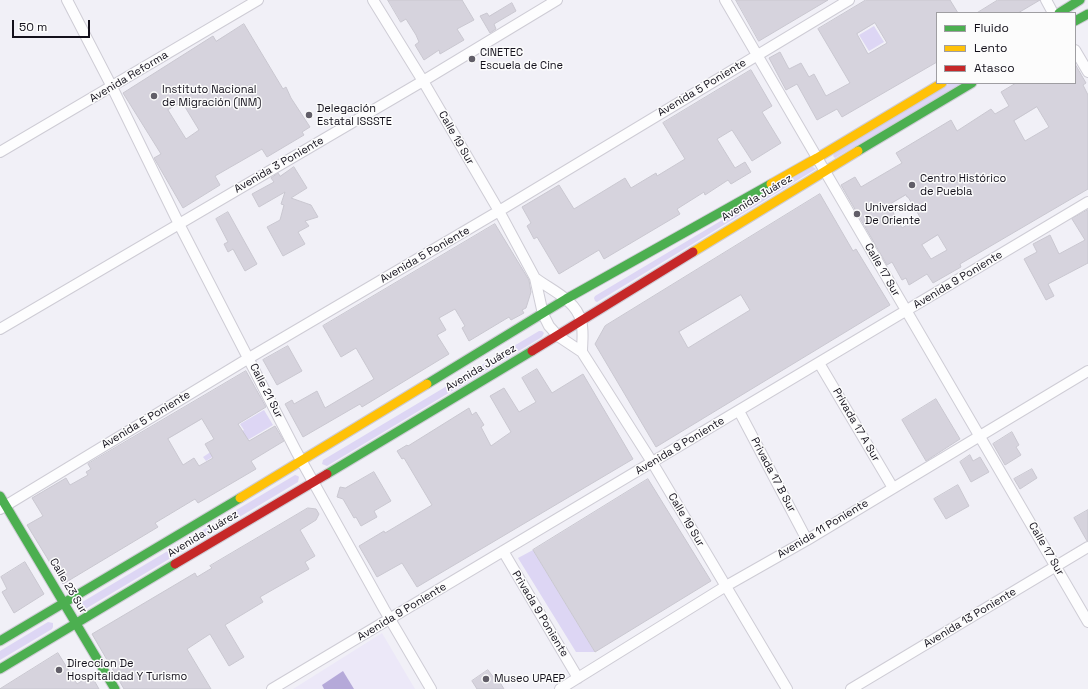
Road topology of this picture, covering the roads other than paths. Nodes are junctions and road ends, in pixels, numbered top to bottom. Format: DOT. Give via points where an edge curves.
graph roads {
  1 [pos="67,0"];
  2 [pos="258,0"];
  3 [pos="373,0"];
  4 [pos="557,0"];
  5 [pos="725,0"];
  6 [pos="849,0"];
  7 [pos="1046,0"];
  8 [pos="1080,0"];
  9 [pos="1052,12"];
  10 [pos="1061,12"];
  11 [pos="1088,14"];
  12 [pos="1076,20"];
  13 [pos="1076,52"];
  14 [pos="757,55"];
  15 [pos="1088,72"];
  16 [pos="423,81"];
  17 [pos="940,84"];
  18 [pos="970,84"];
  19 [pos="112,87"];
  20 [pos="0,152"];
  21 [pos="817,158"];
  22 [pos="825,171"];
  23 [pos="1088,202"];
  24 [pos="499,211"];
  25 [pos="179,224"];
  26 [pos="535,278"];
  27 [pos="566,299"];
  28 [pos="906,311"];
  29 [pos="543,314"];
  30 [pos="581,320"];
  31 [pos="0,329"];
  32 [pos="558,336"];
  33 [pos="582,352"];
  34 [pos="249,358"];
  35 [pos="819,363"];
  36 [pos="1088,371"];
  37 [pos="739,410"];
  38 [pos="979,436"];
  39 [pos="302,461"];
  40 [pos="652,462"];
  41 [pos="313,482"];
  42 [pos="893,488"];
  43 [pos="0,496"];
  44 [pos="3,508"];
  45 [pos="807,540"];
  46 [pos="1088,547"];
  47 [pos="503,551"];
  48 [pos="1056,567"];
  49 [pos="726,586"];
  50 [pos="64,603"];
  51 [pos="390,619"];
  52 [pos="1088,622"];
  53 [pos="76,623"];
  54 [pos="0,641"];
  55 [pos="0,669"];
  56 [pos="578,678"];
  57 [pos="115,689"];
  58 [pos="272,689"];
  59 [pos="431,689"];
  60 [pos="560,689"];
  61 [pos="788,689"];
  62 [pos="851,689"];
  1 -- 19 [label="street, Calle 21 Sur"];
  2 -- 19 [label="street, Avenida Reforma"];
  3 -- 16 [label="street, Calle 19 Sur"];
  4 -- 16 [label="street, Avenida 3 Poniente"];
  5 -- 14 [label="street, Calle 17 Sur"];
  6 -- 14 [label="street, Avenida 5 Poniente"];
  7 -- 9 [label="street"];
  8 -- 10 [label="main road"];
  11 -- 12 [label="main road"];
  13 -- 15 [label="street"];
  14 -- 21 [label="street, Calle 17 Sur"];
  14 -- 24 [label="street, Avenida 5 Poniente"];
  16 -- 24 [label="street, Calle 19 Sur"];
  16 -- 25 [label="street, Avenida 3 Poniente"];
  17 -- 21 [label="main road, Avenida Juárez"];
  18 -- 22 [label="main road, Avenida Juárez"];
  19 -- 20 [label="street, Avenida Reforma"];
  19 -- 25 [label="street, Calle 21 Sur"];
  21 -- 22 [label="street, Calle 17 Sur"];
  21 -- 27 [label="main road, Avenida Juárez"];
  22 -- 28 [label="street, Calle 17 Sur"];
  22 -- 30 [label="main road, Avenida Juárez"];
  23 -- 28 [label="street, Avenida 9 Poniente"];
  24 -- 26 [label="street, Calle 19 Sur"];
  24 -- 34 [label="street, Avenida 5 Poniente"];
  25 -- 31 [label="street, Avenida 3 Poniente"];
  25 -- 34 [label="street, Calle 21 Sur"];
  26 -- 27 [label="street, Calle 19 Sur"];
  26 -- 29 [label="street, Calle 19 Sur"];
  27 -- 29 [label="main road, Avenida Juárez"];
  27 -- 30 [label="street, Calle 19 Sur"];
  28 -- 35 [label="street, Avenida 9 Poniente"];
  28 -- 38 [label="street, Calle 17 Sur"];
  29 -- 32 [label="street, Calle 19 Sur"];
  29 -- 39 [label="main road, Avenida Juárez"];
  30 -- 32 [label="main road, Avenida Juárez"];
  30 -- 33 [label="street"];
  32 -- 33 [label="street, Calle 19 Sur"];
  32 -- 41 [label="main road, Avenida Juárez"];
  33 -- 40 [label="street, Calle 19 Sur"];
  34 -- 39 [label="street, Calle 21 Sur"];
  34 -- 44 [label="street, Avenida 5 Poniente"];
  35 -- 37 [label="street, Avenida 9 Poniente"];
  35 -- 42 [label="street, Privada 17 A Sur"];
  36 -- 38 [label="street, Avenida 11 Poniente"];
  37 -- 40 [label="street, Avenida 9 Poniente"];
  37 -- 45 [label="street, Privada 17 B Sur"];
  38 -- 42 [label="street, Avenida 11 Poniente"];
  38 -- 48 [label="street, Calle 17 Sur"];
  39 -- 41 [label="street, Calle 21 Sur"];
  39 -- 50 [label="main road, Avenida Juárez"];
  40 -- 47 [label="street, Avenida 9 Poniente"];
  40 -- 49 [label="street, Calle 19 Sur"];
  41 -- 51 [label="street, Calle 21 Sur"];
  41 -- 53 [label="main road, Avenida Juárez"];
  42 -- 45 [label="street, Avenida 11 Poniente"];
  43 -- 44 [label="main road, Calle 23 Sur"];
  44 -- 50 [label="main road, Calle 23 Sur"];
  45 -- 49 [label="street, Avenida 11 Poniente"];
  46 -- 48 [label="street, Avenida 13 Poniente"];
  47 -- 51 [label="street, Avenida 9 Poniente"];
  47 -- 56 [label="street, Privada 9 Poniente"];
  48 -- 52 [label="street, Calle 17 Sur"];
  48 -- 62 [label="street, Avenida 13 Poniente"];
  49 -- 56 [label="street, Avenida 11 Poniente"];
  49 -- 61 [label="street, Calle 19 Sur"];
  50 -- 53 [label="main road, Calle 23 Sur"];
  50 -- 54 [label="main road, Avenida Juárez"];
  51 -- 58 [label="street, Avenida 9 Poniente"];
  51 -- 59 [label="street, Calle 21 Sur"];
  53 -- 55 [label="main road, Avenida Juárez"];
  53 -- 57 [label="main road, Calle 23 Sur"];
  56 -- 60 [label="street, Avenida 11 Poniente"];
}
